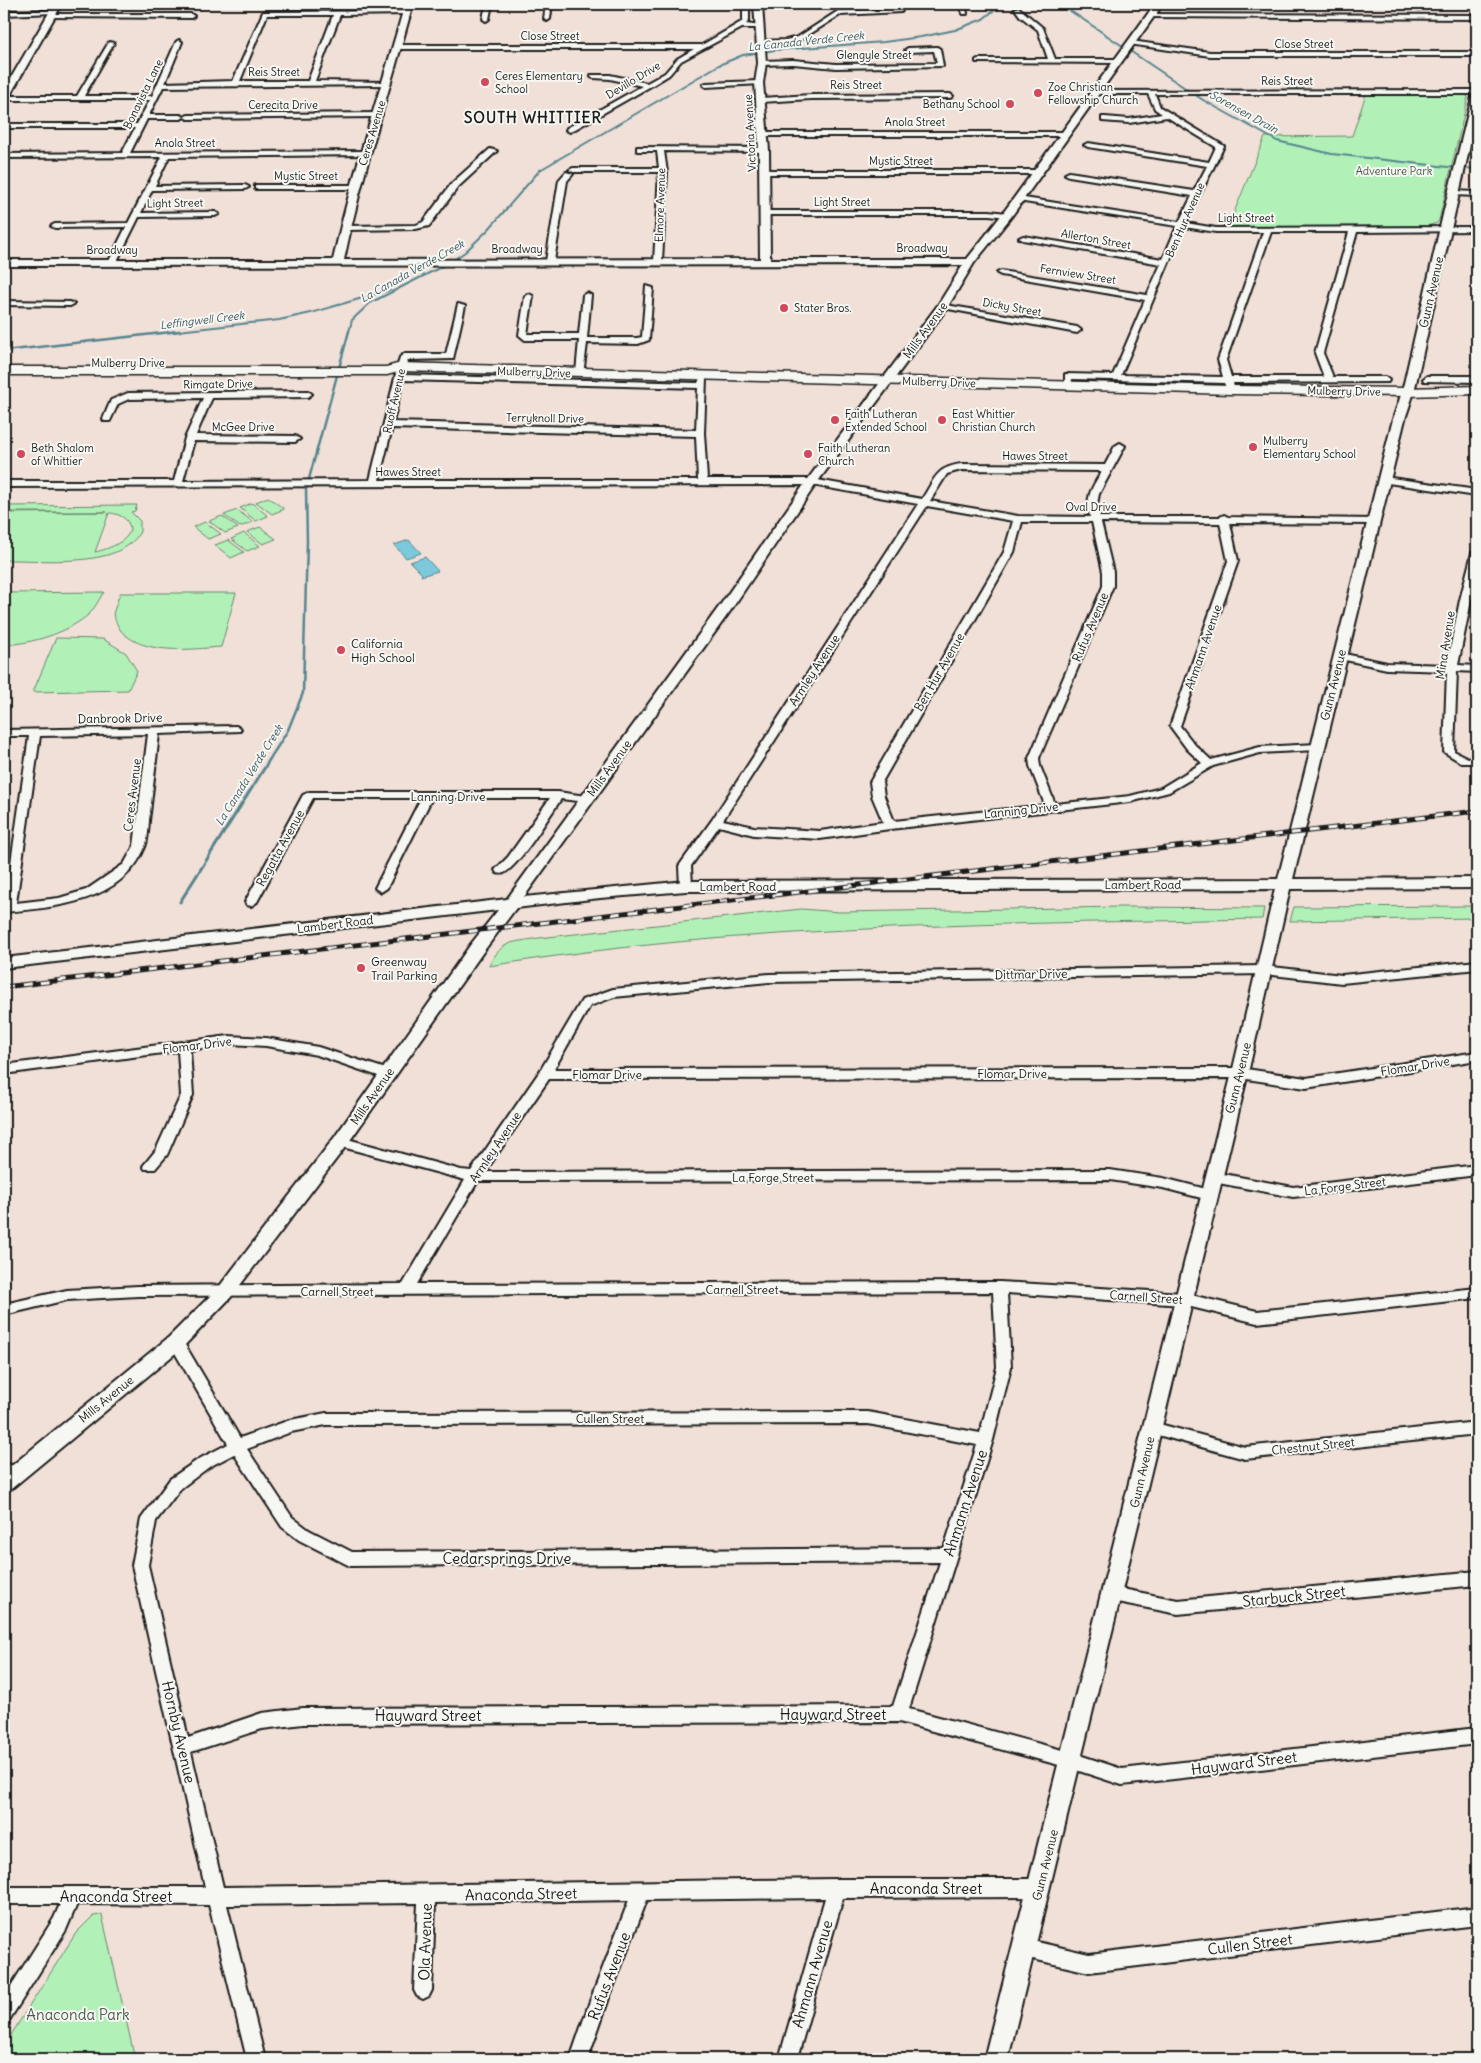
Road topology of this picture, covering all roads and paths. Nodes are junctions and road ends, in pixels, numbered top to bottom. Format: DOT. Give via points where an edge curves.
graph roads {
  1 [pos="58,4"];
  2 [pos="489,4"];
  3 [pos="549,4"];
  4 [pos="746,4"];
  5 [pos="758,4"];
  6 [pos="963,4"];
  7 [pos="1159,4"];
  8 [pos="407,8"];
  9 [pos="1018,9"];
  10 [pos="899,11"];
  11 [pos="4,13"];
  12 [pos="965,13"];
  13 [pos="53,14"];
  14 [pos="337,14"];
  15 [pos="191,16"];
  16 [pos="1151,16"];
  17 [pos="1477,17"];
  18 [pos="486,19"];
  19 [pos="547,20"];
  20 [pos="741,26"];
  21 [pos="759,28"];
  22 [pos="110,42"];
  23 [pos="180,42"];
  24 [pos="1128,46"];
  25 [pos="398,47"];
  26 [pos="703,47"];
  27 [pos="908,50"];
  28 [pos="761,52"];
  29 [pos="1477,54"];
  30 [pos="1052,60"];
  31 [pos="978,61"];
  32 [pos="1119,61"];
  33 [pos="593,76"];
  34 [pos="236,83"];
  35 [pos="310,83"];
  36 [pos="760,83"];
  37 [pos="387,84"];
  38 [pos="161,85"];
  39 [pos="649,85"];
  40 [pos="706,85"];
  41 [pos="1097,92"];
  42 [pos="1477,92"];
  43 [pos="1151,93"];
  44 [pos="950,96"];
  45 [pos="1477,97"];
  46 [pos="4,98"];
  47 [pos="79,98"];
  48 [pos="152,98"];
  49 [pos="761,100"];
  50 [pos="1167,115"];
  51 [pos="378,116"];
  52 [pos="144,117"];
  53 [pos="1106,119"];
  54 [pos="4,126"];
  55 [pos="139,126"];
  56 [pos="570,130"];
  57 [pos="763,134"];
  58 [pos="1066,134"];
  59 [pos="1088,146"];
  60 [pos="640,149"];
  61 [pos="660,149"];
  62 [pos="764,150"];
  63 [pos="493,151"];
  64 [pos="366,153"];
  65 [pos="167,154"];
  66 [pos="125,155"];
  67 [pos="4,156"];
  68 [pos="1210,164"];
  69 [pos="663,170"];
  70 [pos="764,172"];
  71 [pos="1038,172"];
  72 [pos="1069,174"];
  73 [pos="245,187"];
  74 [pos="258,187"];
  75 [pos="355,187"];
  76 [pos="149,188"];
  77 [pos="1453,193"];
  78 [pos="1196,194"];
  79 [pos="1477,194"];
  80 [pos="1018,199"];
  81 [pos="766,213"];
  82 [pos="214,214"];
  83 [pos="1008,214"];
  84 [pos="136,215"];
  85 [pos="131,225"];
  86 [pos="55,226"];
  87 [pos="1181,226"];
  88 [pos="345,228"];
  89 [pos="1268,229"];
  90 [pos="1354,229"];
  91 [pos="1445,229"];
  92 [pos="1477,229"];
  93 [pos="1023,238"];
  94 [pos="658,261"];
  95 [pos="765,261"];
  96 [pos="338,262"];
  97 [pos="550,262"];
  98 [pos="970,262"];
  99 [pos="1166,262"];
  100 [pos="112,263"];
  101 [pos="5,265"];
  102 [pos="1001,273"];
  103 [pos="649,288"];
  104 [pos="587,295"];
  105 [pos="529,296"];
  106 [pos="1150,298"];
  107 [pos="4,304"];
  108 [pos="70,304"];
  109 [pos="461,306"];
  110 [pos="943,306"];
  111 [pos="1077,330"];
  112 [pos="583,339"];
  113 [pos="119,362"];
  114 [pos="4,363"];
  115 [pos="339,367"];
  116 [pos="4,371"];
  117 [pos="48,371"];
  118 [pos="400,372"];
  119 [pos="580,373"];
  120 [pos="1116,377"];
  121 [pos="1329,379"];
  122 [pos="1428,379"];
  123 [pos="1477,379"];
  124 [pos="888,380"];
  125 [pos="1385,380"];
  126 [pos="703,381"];
  127 [pos="1068,381"];
  128 [pos="1230,385"];
  129 [pos="1477,390"];
  130 [pos="1408,392"];
  131 [pos="308,394"];
  132 [pos="208,396"];
  133 [pos="107,419"];
  134 [pos="388,425"];
  135 [pos="700,433"];
  136 [pos="190,438"];
  137 [pos="295,439"];
  138 [pos="1120,446"];
  139 [pos="961,467"];
  140 [pos="1109,468"];
  141 [pos="1384,480"];
  142 [pos="703,482"];
  143 [pos="812,482"];
  144 [pos="374,483"];
  145 [pos="4,484"];
  146 [pos="177,485"];
  147 [pos="1477,493"];
  148 [pos="923,502"];
  149 [pos="1224,518"];
  150 [pos="1018,519"];
  151 [pos="1094,520"];
  152 [pos="1373,521"];
  153 [pos="1476,553"];
  154 [pos="1465,600"];
  155 [pos="1477,602"];
  156 [pos="1340,656"];
  157 [pos="1452,668"];
  158 [pos="1477,669"];
  159 [pos="236,729"];
  160 [pos="154,732"];
  161 [pos="4,733"];
  162 [pos="35,733"];
  163 [pos="1317,747"];
  164 [pos="1472,761"];
  165 [pos="1209,764"];
  166 [pos="309,795"];
  167 [pos="558,795"];
  168 [pos="428,796"];
  169 [pos="586,799"];
  170 [pos="1051,807"];
  171 [pos="716,822"];
  172 [pos="890,825"];
  173 [pos="501,870"];
  174 [pos="1477,883"];
  175 [pos="1284,884"];
  176 [pos="686,886"];
  177 [pos="381,888"];
  178 [pos="251,902"];
  179 [pos="512,903"];
  180 [pos="7,907"];
  181 [pos="4,963"];
  182 [pos="1477,965"];
  183 [pos="1264,970"];
  184 [pos="586,1003"];
  185 [pos="184,1047"];
  186 [pos="1477,1056"];
  187 [pos="4,1071"];
  188 [pos="1240,1073"];
  189 [pos="387,1074"];
  190 [pos="545,1074"];
  191 [pos="340,1142"];
  192 [pos="150,1166"];
  193 [pos="1477,1170"];
  194 [pos="475,1175"];
  195 [pos="1211,1186"];
  196 [pos="1000,1287"];
  197 [pos="406,1291"];
  198 [pos="225,1292"];
  199 [pos="1477,1293"];
  200 [pos="1183,1299"];
  201 [pos="4,1310"];
  202 [pos="176,1342"];
  203 [pos="1152,1428"];
  204 [pos="1477,1428"];
  205 [pos="986,1440"];
  206 [pos="238,1446"];
  207 [pos="8,1474"];
  208 [pos="948,1554"];
  209 [pos="1477,1578"];
  210 [pos="1112,1594"];
  211 [pos="899,1714"];
  212 [pos="1477,1736"];
  213 [pos="183,1748"];
  214 [pos="1070,1760"];
  215 [pos="837,1888"];
  216 [pos="1039,1888"];
  217 [pos="641,1893"];
  218 [pos="4,1895"];
  219 [pos="426,1895"];
  220 [pos="72,1896"];
  221 [pos="216,1896"];
  222 [pos="1477,1916"];
  223 [pos="1024,1948"];
  224 [pos="422,1990"];
  225 [pos="4,2013"];
  226 [pos="256,2059"];
  227 [pos="579,2059"];
  228 [pos="788,2059"];
  229 [pos="996,2059"];
  1 -- 13 [label="street"];
  2 -- 18 [label="street"];
  3 -- 19 [label="street"];
  4 -- 20 [label="street" via="746,21"];
  5 -- 21 [label="street, Victoria Avenue"];
  6 -- 12 [label="street"];
  7 -- 16 [label="street, Mills Avenue"];
  8 -- 14 [label="street"];
  8 -- 25 [label="street, Ceres Avenue"];
  9 -- 30 [label="street" via="1041,29"];
  10 -- 28 [label="street" via="838,13 800,38"];
  11 -- 13 [label="street"];
  13 -- 15 [label="street"];
  13 -- 46 [label="street"];
  14 -- 34 [label="street" via="265,13"];
  14 -- 35 [label="street"];
  16 -- 17 [label="street"];
  16 -- 24 [label="street, Mills Avenue"];
  20 -- 21 [label="street"];
  20 -- 26 [label="street, Devillo Drive"];
  21 -- 28 [label="street, Victoria Avenue"];
  22 -- 47 [label="street"];
  23 -- 38 [label="street, Bonavista Lane"];
  24 -- 29 [label="street, Close Street" via="1210,54"];
  24 -- 32 [label="street, Mills Avenue"];
  25 -- 26 [label="street, Close Street"];
  25 -- 37 [label="street, Ceres Avenue"];
  26 -- 39 [label="street, Devillo Drive" via="679,60"];
  27 -- 28 [label="street, Glengyle Street" via="936,49 941,65 836,66 793,62"];
  28 -- 36 [label="street, Victoria Avenue"];
  30 -- 31 [label="street"];
  30 -- 32 [label="street"];
  32 -- 41 [label="street, Mills Avenue"];
  33 -- 39 [label="street"];
  34 -- 35 [label="street, Reis Street"];
  34 -- 38 [label="street, Reis Street"];
  35 -- 37 [label="street, Reis Street"];
  36 -- 40 [label="street"];
  36 -- 49 [label="street, Victoria Avenue"];
  37 -- 51 [label="street, Ceres Avenue"];
  38 -- 48 [label="street, Bonavista Lane"];
  39 -- 56 [label="street, Devillo Drive"];
  41 -- 43 [label="street, Reis Street"];
  41 -- 58 [label="street, Mills Avenue"];
  42 -- 43 [label="street, Reis Street"];
  43 -- 50 [label="street, Ben Hur Avenue" via="1157,108"];
  44 -- 49 [label="street, Reis Street"];
  45 -- 77 [label="street, Gunn Avenue"];
  46 -- 47 [label="street"];
  47 -- 48 [label="street"];
  48 -- 52 [label="street, Bonavista Lane"];
  49 -- 57 [label="street, Victoria Avenue"];
  50 -- 53 [label="street" via="1140,121"];
  50 -- 68 [label="street, Ben Hur Avenue" via="1220,146"];
  51 -- 52 [label="street, Cerecita Drive"];
  51 -- 64 [label="street, Ceres Avenue"];
  52 -- 55 [label="street, Bonavista Lane"];
  54 -- 55 [label="street"];
  55 -- 66 [label="street, Bonavista Lane"];
  57 -- 58 [label="street, Anola Street"];
  57 -- 62 [label="street, Victoria Avenue"];
  58 -- 71 [label="street, Mills Avenue"];
  59 -- 68 [label="street"];
  60 -- 61 [label="street"];
  61 -- 62 [label="street"];
  61 -- 69 [label="street, Elmore Avenue"];
  62 -- 70 [label="street, Victoria Avenue"];
  63 -- 88 [label="street" via="455,185 426,224 416,227"];
  64 -- 65 [label="street, Anola Street"];
  64 -- 75 [label="street, Ceres Avenue"];
  65 -- 66 [label="street, Anola Street"];
  65 -- 76 [label="street"];
  66 -- 67 [label="street, Anola Street"];
  68 -- 78 [label="street, Ben Hur Avenue"];
  69 -- 94 [label="street, Elmore Avenue"];
  69 -- 97 [label="street" via="571,172 563,180"];
  70 -- 71 [label="street, Mystic Street"];
  70 -- 81 [label="street, Victoria Avenue"];
  71 -- 80 [label="street, Mills Avenue"];
  72 -- 78 [label="street"];
  73 -- 76 [label="street"];
  74 -- 75 [label="street, Mystic Street"];
  75 -- 88 [label="street, Ceres Avenue"];
  76 -- 84 [label="street"];
  77 -- 79 [label="street"];
  77 -- 91 [label="street, Gunn Avenue"];
  78 -- 87 [label="street, Ben Hur Avenue"];
  80 -- 83 [label="street, Mills Avenue"];
  80 -- 87 [label="street, Light Street"];
  81 -- 83 [label="street, Light Street"];
  81 -- 95 [label="street, Victoria Avenue"];
  82 -- 84 [label="street, Light Street"];
  83 -- 98 [label="street, Mills Avenue"];
  84 -- 85 [label="street"];
  85 -- 86 [label="street"];
  85 -- 100 [label="street"];
  87 -- 89 [label="street, Light Street" via="1216,230"];
  87 -- 99 [label="street, Ben Hur Avenue"];
  88 -- 96 [label="street, Ceres Avenue"];
  89 -- 90 [label="street, Light Street"];
  89 -- 128 [label="street" via="1222,360"];
  90 -- 91 [label="street, Light Street"];
  90 -- 121 [label="street" via="1319,354"];
  91 -- 92 [label="street, Light Street"];
  91 -- 130 [label="street, Gunn Avenue"];
  93 -- 99 [label="street, Allerton Street"];
  94 -- 95 [label="street, Broadway"];
  94 -- 97 [label="street, Broadway"];
  95 -- 98 [label="street, Broadway"];
  96 -- 97 [label="street, Broadway"];
  96 -- 100 [label="street, Broadway"];
  98 -- 110 [label="street, Mills Avenue"];
  99 -- 106 [label="street, Ben Hur Avenue"];
  100 -- 101 [label="street, Broadway"];
  102 -- 106 [label="street, Fernview Street"];
  103 -- 112 [label="street" via="646,338 638,341"];
  104 -- 112 [label="street"];
  105 -- 112 [label="street" via="525,337"];
  106 -- 120 [label="street, Ben Hur Avenue"];
  107 -- 108 [label="street"];
  109 -- 118 [label="street, Ruoff Avenue" via="450,357 404,357"];
  110 -- 111 [label="street, Dicky Street"];
  110 -- 124 [label="main road, Mills Avenue"];
  112 -- 119 [label="street"];
  113 -- 114 [label="main road, Mulberry Drive"];
  113 -- 115 [label="main road, Mulberry Drive"];
  113 -- 117 [label="main road" via="61,366"];
  115 -- 117 [label="main road, Mulberry Drive"];
  115 -- 118 [label="main road, Mulberry Drive"];
  116 -- 117 [label="main road, Mulberry Drive"];
  118 -- 119 [label="main road, Mulberry Drive"];
  118 -- 126 [label="street, Mulberry Drive"];
  118 -- 134 [label="street, Ruoff Avenue"];
  119 -- 126 [label="main road, Mulberry Drive"];
  120 -- 127 [label="street, Mulberry Drive"];
  120 -- 128 [label="street, Mulberry Drive"];
  121 -- 125 [label="street, Mulberry Drive"];
  121 -- 128 [label="street, Mulberry Drive"];
  122 -- 123 [label="street"];
  124 -- 126 [label="main road, Mulberry Drive"];
  124 -- 127 [label="main road, Mulberry Drive"];
  124 -- 143 [label="street, Mills Avenue"];
  126 -- 135 [label="street"];
  127 -- 128 [label="main road, Mulberry Drive"];
  128 -- 130 [label="main road, Mulberry Drive"];
  129 -- 130 [label="main road, Mulberry Drive"];
  130 -- 141 [label="street, Gunn Avenue"];
  131 -- 132 [label="street, Rimgate Drive"];
  132 -- 133 [label="street, Rimgate Drive" via="128,396 114,402"];
  132 -- 136 [label="street"];
  134 -- 135 [label="street, Terryknoll Drive"];
  134 -- 144 [label="street, Ruoff Avenue"];
  135 -- 142 [label="street"];
  136 -- 137 [label="street, McGee Drive"];
  136 -- 146 [label="street"];
  138 -- 140 [label="street, Rufus Avenue"];
  139 -- 140 [label="street, Hawes Street"];
  139 -- 148 [label="street, Armley Avenue" via="944,472"];
  140 -- 151 [label="street, Rufus Avenue" via="1094,494"];
  141 -- 147 [label="street"];
  141 -- 152 [label="street, Gunn Avenue"];
  142 -- 143 [label="street, Hawes Street"];
  142 -- 144 [label="street, Hawes Street"];
  143 -- 148 [label="street, Oval Drive"];
  143 -- 169 [label="street, Mills Avenue" via="726,607"];
  144 -- 146 [label="street, Hawes Street"];
  145 -- 146 [label="street, Hawes Street"];
  148 -- 150 [label="street, Oval Drive"];
  148 -- 171 [label="street, Armley Avenue"];
  149 -- 151 [label="street, Oval Drive"];
  149 -- 152 [label="street, Oval Drive"];
  149 -- 165 [label="street, Ahmann Avenue" via="1233,561 1175,726"];
  150 -- 151 [label="street, Oval Drive"];
  150 -- 172 [label="street, Ben Hur Avenue" via="1008,552 876,782"];
  151 -- 170 [label="street, Rufus Avenue" via="1108,572 1108,586 1034,758"];
  152 -- 156 [label="street, Gunn Avenue"];
  153 -- 154 [label="street, Mina Avenue"];
  154 -- 155 [label="street"];
  154 -- 157 [label="street, Mina Avenue"];
  156 -- 157 [label="street" via="1387,666"];
  156 -- 163 [label="street, Gunn Avenue"];
  157 -- 158 [label="street"];
  157 -- 164 [label="street, Mina Avenue" via="1449,752"];
  159 -- 160 [label="street, Danbrook Drive"];
  160 -- 162 [label="street, Danbrook Drive"];
  160 -- 180 [label="street, Ceres Avenue" via="140,846 129,866 90,893 60,902"];
  161 -- 162 [label="street, Danbrook Drive"];
  162 -- 180 [label="street"];
  163 -- 165 [label="street, Lanning Drive" via="1260,750"];
  163 -- 175 [label="street, Gunn Avenue"];
  165 -- 170 [label="street, Lanning Drive" via="1165,790 1130,799"];
  166 -- 168 [label="street, Lanning Drive"];
  166 -- 178 [label="street, Regatta Avenue"];
  167 -- 168 [label="street, Lanning Drive"];
  167 -- 169 [label="street, Lanning Drive"];
  167 -- 173 [label="street" via="512,860"];
  168 -- 177 [label="street"];
  169 -- 179 [label="street, Mills Avenue"];
  170 -- 172 [label="street, Lanning Drive"];
  171 -- 172 [label="street, Lanning Drive" via="754,831 820,835"];
  171 -- 176 [label="street, Armley Avenue" via="685,866"];
  174 -- 175 [label="street, Lambert Road"];
  175 -- 176 [label="main road, Lambert Road"];
  175 -- 183 [label="street, Gunn Avenue"];
  176 -- 179 [label="street, Lambert Road"];
  179 -- 181 [label="street, Lambert Road"];
  179 -- 189 [label="street, Mills Avenue"];
  182 -- 183 [label="street, Dittmar Drive" via="1342,978"];
  183 -- 184 [label="street, Dittmar Drive" via="769,978 613,993"];
  183 -- 188 [label="street, Gunn Avenue"];
  184 -- 190 [label="street, Armley Avenue"];
  185 -- 187 [label="street, Flomar Drive"];
  185 -- 189 [label="street, Flomar Drive" via="229,1040 266,1042 318,1051"];
  185 -- 192 [label="street" via="187,1095 162,1152"];
  186 -- 188 [label="street, Flomar Drive" via="1306,1083"];
  188 -- 190 [label="street, Flomar Drive"];
  188 -- 195 [label="street, Gunn Avenue"];
  189 -- 191 [label="street, Mills Avenue"];
  190 -- 194 [label="street, Armley Avenue"];
  191 -- 194 [label="street, La Forge Street" via="419,1164"];
  191 -- 198 [label="street, Mills Avenue"];
  193 -- 195 [label="street, La Forge Street" via="1293,1192"];
  194 -- 195 [label="street, La Forge Street" via="516,1178 1110,1174 1163,1183"];
  194 -- 197 [label="street, Armley Avenue"];
  195 -- 200 [label="street, Gunn Avenue"];
  196 -- 197 [label="street, Carnell Street"];
  196 -- 200 [label="street, Carnell Street"];
  196 -- 205 [label="street, Ahmann Avenue" via="1004,1367"];
  197 -- 198 [label="street, Carnell Street"];
  198 -- 201 [label="street, Carnell Street" via="138,1291 68,1295"];
  198 -- 202 [label="street, Mills Avenue"];
  199 -- 200 [label="street, Carnell Street" via="1257,1317"];
  200 -- 203 [label="street, Gunn Avenue"];
  202 -- 206 [label="street, Cedarsprings Drive"];
  202 -- 207 [label="street, Mills Avenue"];
  203 -- 204 [label="street, Chestnut Street" via="1245,1453"];
  203 -- 210 [label="street, Gunn Avenue"];
  205 -- 206 [label="street, Cullen Street" via="868,1418 365,1418 326,1419 290,1426"];
  205 -- 208 [label="street, Ahmann Avenue"];
  206 -- 208 [label="street, Cedarsprings Drive" via="287,1522 350,1559"];
  206 -- 213 [label="street, Hornby Avenue" via="204,1463 175,1484 149,1519 140,1565"];
  208 -- 211 [label="street, Ahmann Avenue"];
  209 -- 210 [label="street, Starbuck Street" via="1178,1607"];
  210 -- 214 [label="street, Gunn Avenue"];
  211 -- 213 [label="street, Hayward Street" via="303,1716 262,1721"];
  211 -- 214 [label="street, Hayward Street"];
  212 -- 214 [label="street, Hayward Street" via="1122,1777"];
  213 -- 221 [label="street, Hornby Avenue"];
  214 -- 216 [label="street, Gunn Avenue"];
  215 -- 216 [label="street, Anaconda Street"];
  215 -- 217 [label="street, Anaconda Street"];
  215 -- 228 [label="street, Ahmann Avenue"];
  216 -- 223 [label="street, Gunn Avenue"];
  217 -- 219 [label="street, Anaconda Street"];
  217 -- 227 [label="street, Rufus Avenue"];
  218 -- 220 [label="street, Anaconda Street"];
  219 -- 221 [label="street, Anaconda Street"];
  219 -- 224 [label="street, Ola Avenue"];
  220 -- 221 [label="street, Anaconda Street"];
  220 -- 225 [label="street" via="60,1924"];
  221 -- 226 [label="street, Hornby Avenue"];
  222 -- 223 [label="street, Cullen Street" via="1089,1963"];
  223 -- 229 [label="street, Gunn Avenue"];
}
